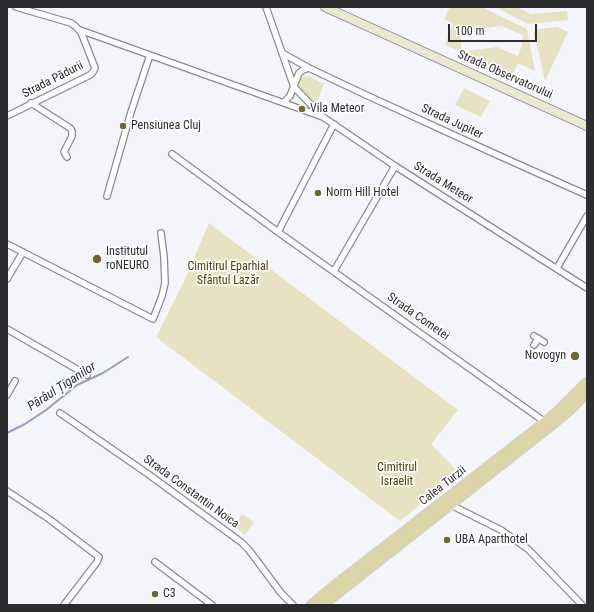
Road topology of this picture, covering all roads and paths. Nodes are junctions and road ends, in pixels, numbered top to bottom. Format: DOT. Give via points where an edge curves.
graph roads {
  1 [pos="16,7"];
  2 [pos="266,7"];
  3 [pos="325,7"];
  4 [pos="80,30"];
  5 [pos="282,53"];
  6 [pos="150,55"];
  7 [pos="309,68"];
  8 [pos="294,87"];
  9 [pos="284,102"];
  10 [pos="31,104"];
  11 [pos="7,116"];
  12 [pos="324,118"];
  13 [pos="334,124"];
  14 [pos="587,126"];
  15 [pos="172,154"];
  16 [pos="67,157"];
  17 [pos="395,166"];
  18 [pos="587,195"];
  19 [pos="107,196"];
  20 [pos="587,216"];
  21 [pos="278,232"];
  22 [pos="161,233"];
  23 [pos="7,244"];
  24 [pos="23,252"];
  25 [pos="556,268"];
  26 [pos="334,271"];
  27 [pos="7,279"];
  28 [pos="587,288"];
  29 [pos="7,329"];
  30 [pos="544,342"];
  31 [pos="534,345"];
  32 [pos="87,375"];
  33 [pos="15,381"];
  34 [pos="587,382"];
  35 [pos="587,393"];
  36 [pos="7,395"];
  37 [pos="60,413"];
  38 [pos="545,422"];
  39 [pos="7,491"];
  40 [pos="451,505"];
  41 [pos="155,562"];
  42 [pos="64,605"];
  43 [pos="212,605"];
  44 [pos="293,605"];
  45 [pos="311,605"];
  46 [pos="323,605"];
  47 [pos="582,605"];
  1 -- 4 [label="street" via="71,23"];
  2 -- 5 [label="street"];
  3 -- 14 [label="main road, Strada Observatorului"];
  4 -- 6 [label="street, Strada Meteor"];
  4 -- 10 [label="street, Strada Pădurii" via="94,65 94,72"];
  5 -- 7 [label="street, Strada Jupiter"];
  5 -- 8 [label="street"];
  6 -- 9 [label="street, Strada Meteor"];
  6 -- 19 [label="street"];
  7 -- 8 [label="street" via="299,73"];
  7 -- 18 [label="street, Strada Jupiter"];
  8 -- 9 [label="street"];
  8 -- 12 [label="street"];
  9 -- 12 [label="street, Strada Meteor"];
  10 -- 11 [label="street, Strada Pădurii"];
  10 -- 16 [label="street" via="72,131 64,152"];
  12 -- 13 [label="street, Strada Meteor"];
  13 -- 17 [label="street, Strada Meteor"];
  13 -- 21 [label="street"];
  15 -- 21 [label="street, Strada Cometei"];
  17 -- 25 [label="street, Strada Meteor"];
  17 -- 26 [label="street"];
  20 -- 25 [label="street"];
  21 -- 26 [label="street, Strada Cometei"];
  22 -- 24 [label="street" via="165,283 153,319"];
  23 -- 24 [label="street"];
  24 -- 27 [label="street"];
  25 -- 28 [label="street, Strada Meteor"];
  26 -- 38 [label="street, Strada Cometei"];
  29 -- 32 [label="street"];
  30 -- 31 [label="street" via="536,338"];
  33 -- 36 [label="street"];
  34 -- 38 [label="main road, Calea Turzii"];
  35 -- 40 [label="main road, Calea Turzii" via="553,424"];
  37 -- 44 [label="street, Strada Constantin Noica" via="240,542"];
  38 -- 45 [label="main road, Calea Turzii"];
  39 -- 42 [label="street" via="99,557"];
  40 -- 46 [label="main road, Calea Turzii"];
  40 -- 47 [label="street" via="501,530 528,549"];
  41 -- 43 [label="street"];
}
